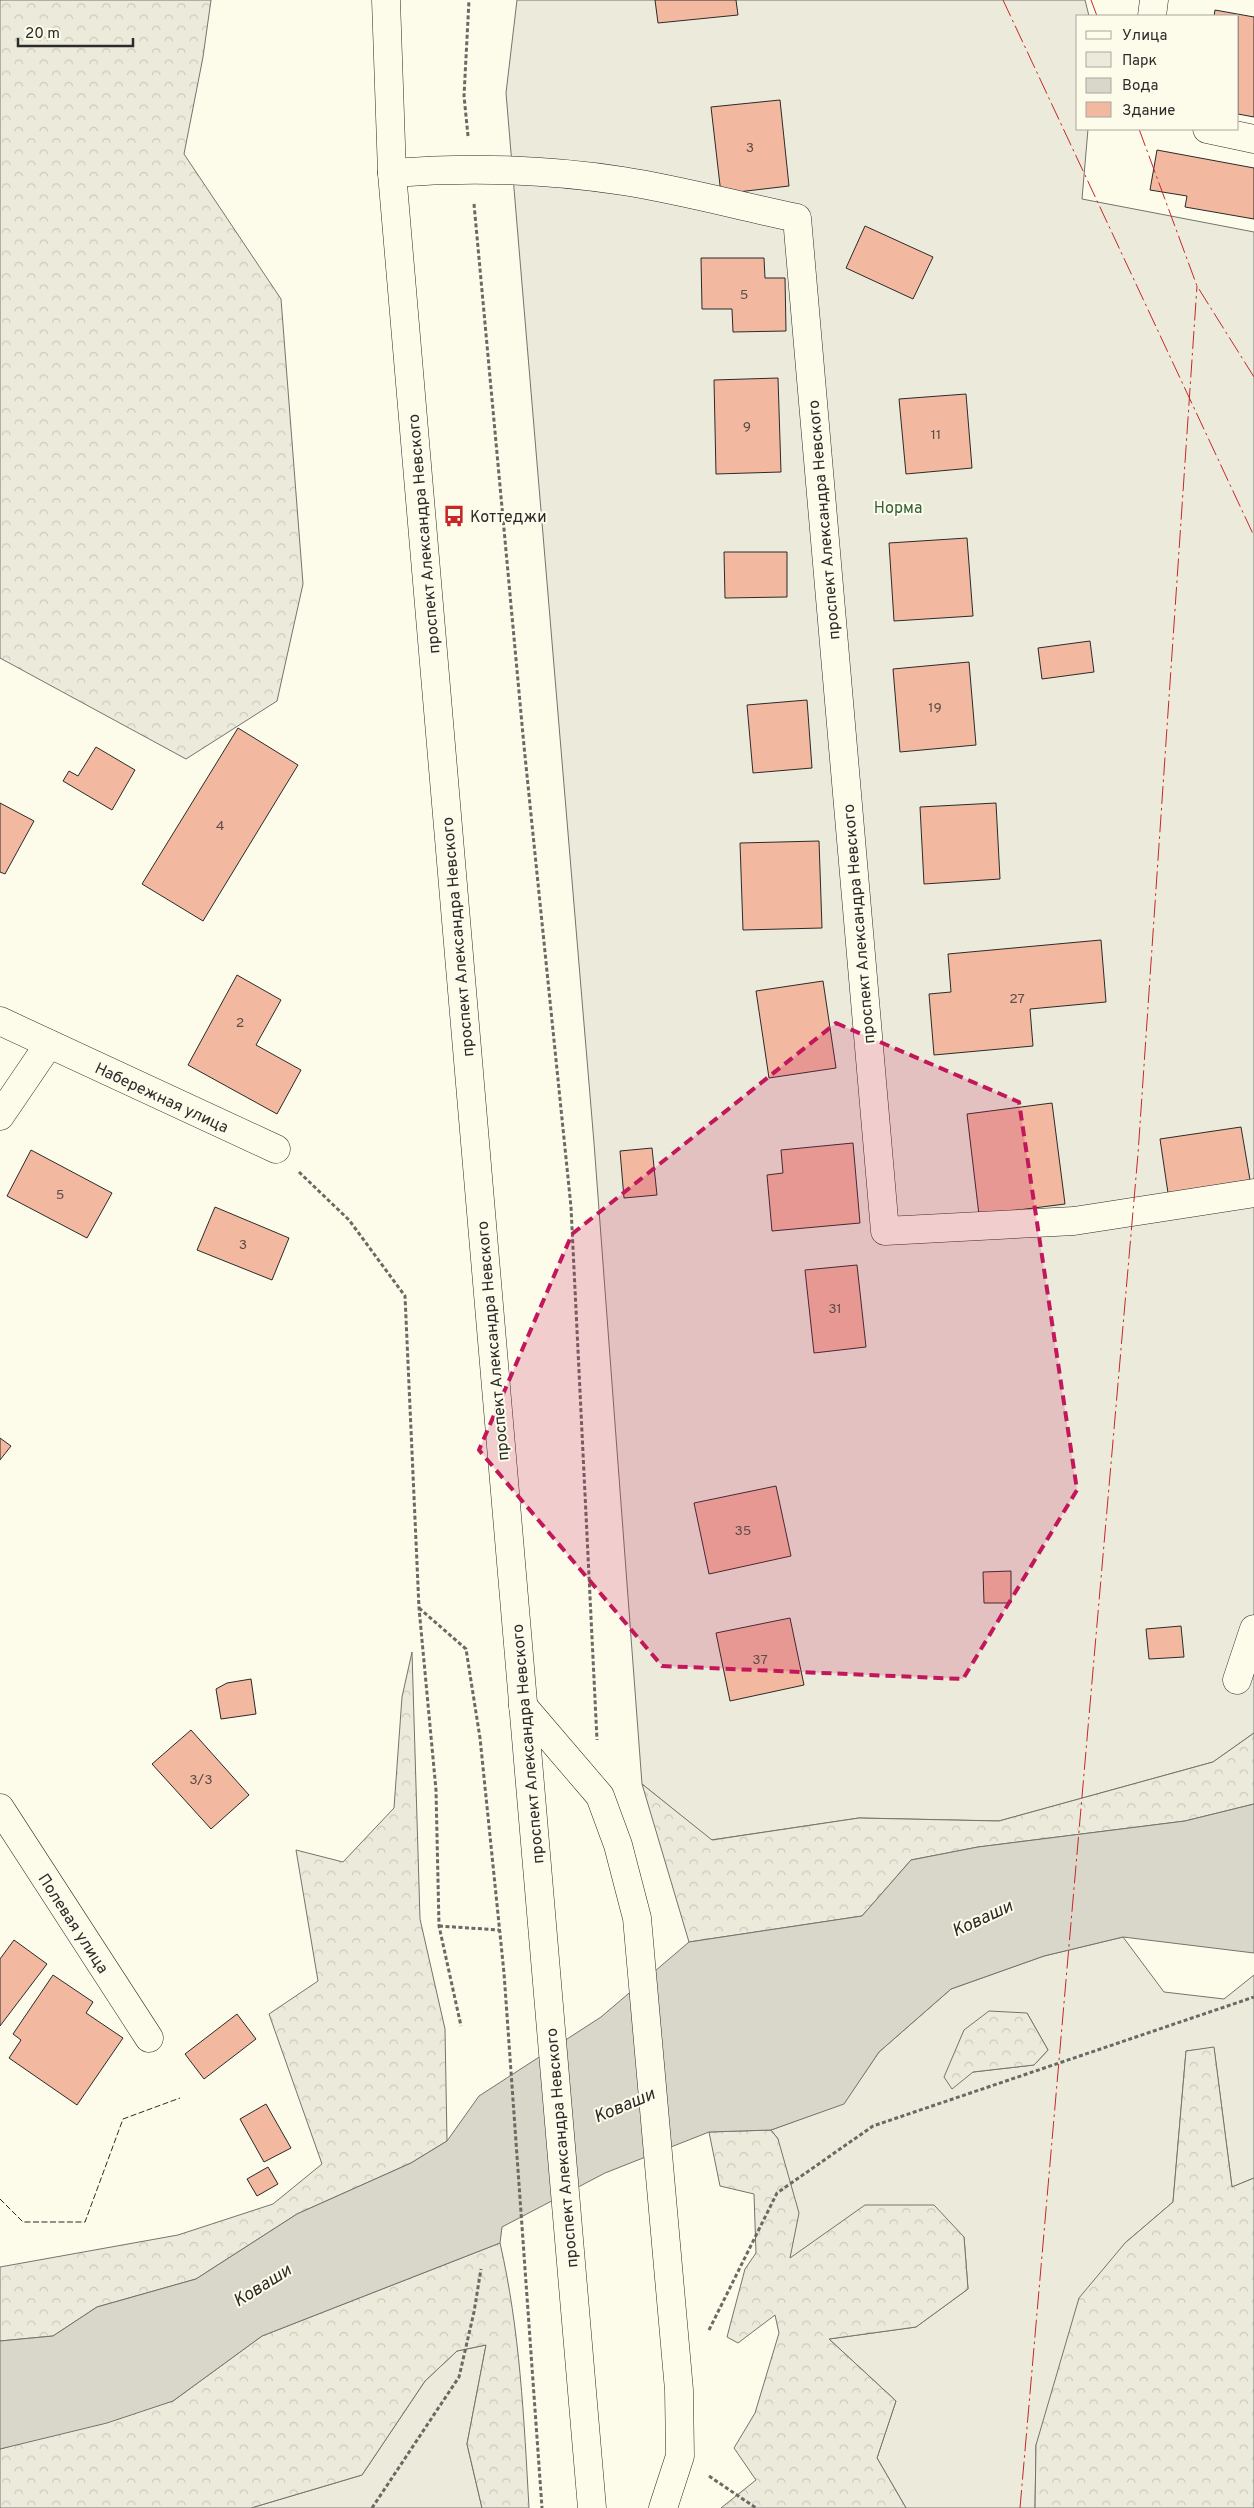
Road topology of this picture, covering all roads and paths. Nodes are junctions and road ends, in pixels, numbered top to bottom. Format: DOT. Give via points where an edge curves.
graph roads {
  1 [pos="386,0"];
  2 [pos="469,0"];
  3 [pos="1154,0"];
  4 [pos="1152,15"];
  5 [pos="1212,130"];
  6 [pos="1254,139"];
  7 [pos="471,170"];
  8 [pos="392,173"];
  9 [pos="0,1021"];
  10 [pos="49,1044"];
  11 [pos="0,1116"];
  12 [pos="276,1149"];
  13 [pos="1254,1193"];
  14 [pos="419,1608"];
  15 [pos="1254,1629"];
  16 [pos="1237,1680"];
  17 [pos="523,1706"];
  18 [pos="600,1796"];
  19 [pos="0,1808"];
  20 [pos="439,1926"];
  21 [pos="499,1930"];
  22 [pos="1254,1997"];
  23 [pos="461,2026"];
  24 [pos="149,2038"];
  25 [pos="481,2268"];
  26 [pos="709,2330"];
  27 [pos="719,2483"];
  28 [pos="372,2508"];
  29 [pos="542,2508"];
  30 [pos="592,2508"];
  31 [pos="663,2508"];
  32 [pos="756,2508"];
  1 -- 8 [label="main road, проспект Александра Невского"];
  2 -- 7 [label="path" via="464,96"];
  3 -- 4 [label="main road"];
  5 -- 6 [label="main road"];
  7 -- 8 [label="main road, проспект Александра Невского"];
  7 -- 13 [label="main road, проспект Александра Невского" via="512,170 623,181 797,218 885,1231 1074,1221"];
  7 -- 18 [label="path" via="524,746 571,1206"];
  8 -- 17 [label="main road, проспект Александра Невского"];
  9 -- 10 [label="main road, Набережная улица"];
  10 -- 11 [label="main road"];
  10 -- 12 [label="main road, Набережная улица"];
  12 -- 14 [label="path" via="349,1220 405,1296"];
  14 -- 20 [label="path" via="436,1790"];
  14 -- 21 [label="path" via="466,1648 480,1738"];
  15 -- 16 [label="main road"];
  17 -- 18 [label="main road"];
  17 -- 30 [label="main road, проспект Александра Невского"];
  18 -- 31 [label="main road" via="618,1845 637,1918 679,2390 680,2456"];
  19 -- 24 [label="main road, Полевая улица"];
  20 -- 21 [label="path"];
  20 -- 23 [label="path"];
  21 -- 29 [label="path"];
  22 -- 26 [label="path" via="872,2126 777,2193"];
  25 -- 28 [label="path" via="459,2377"];
  27 -- 32 [label="path"];
}
